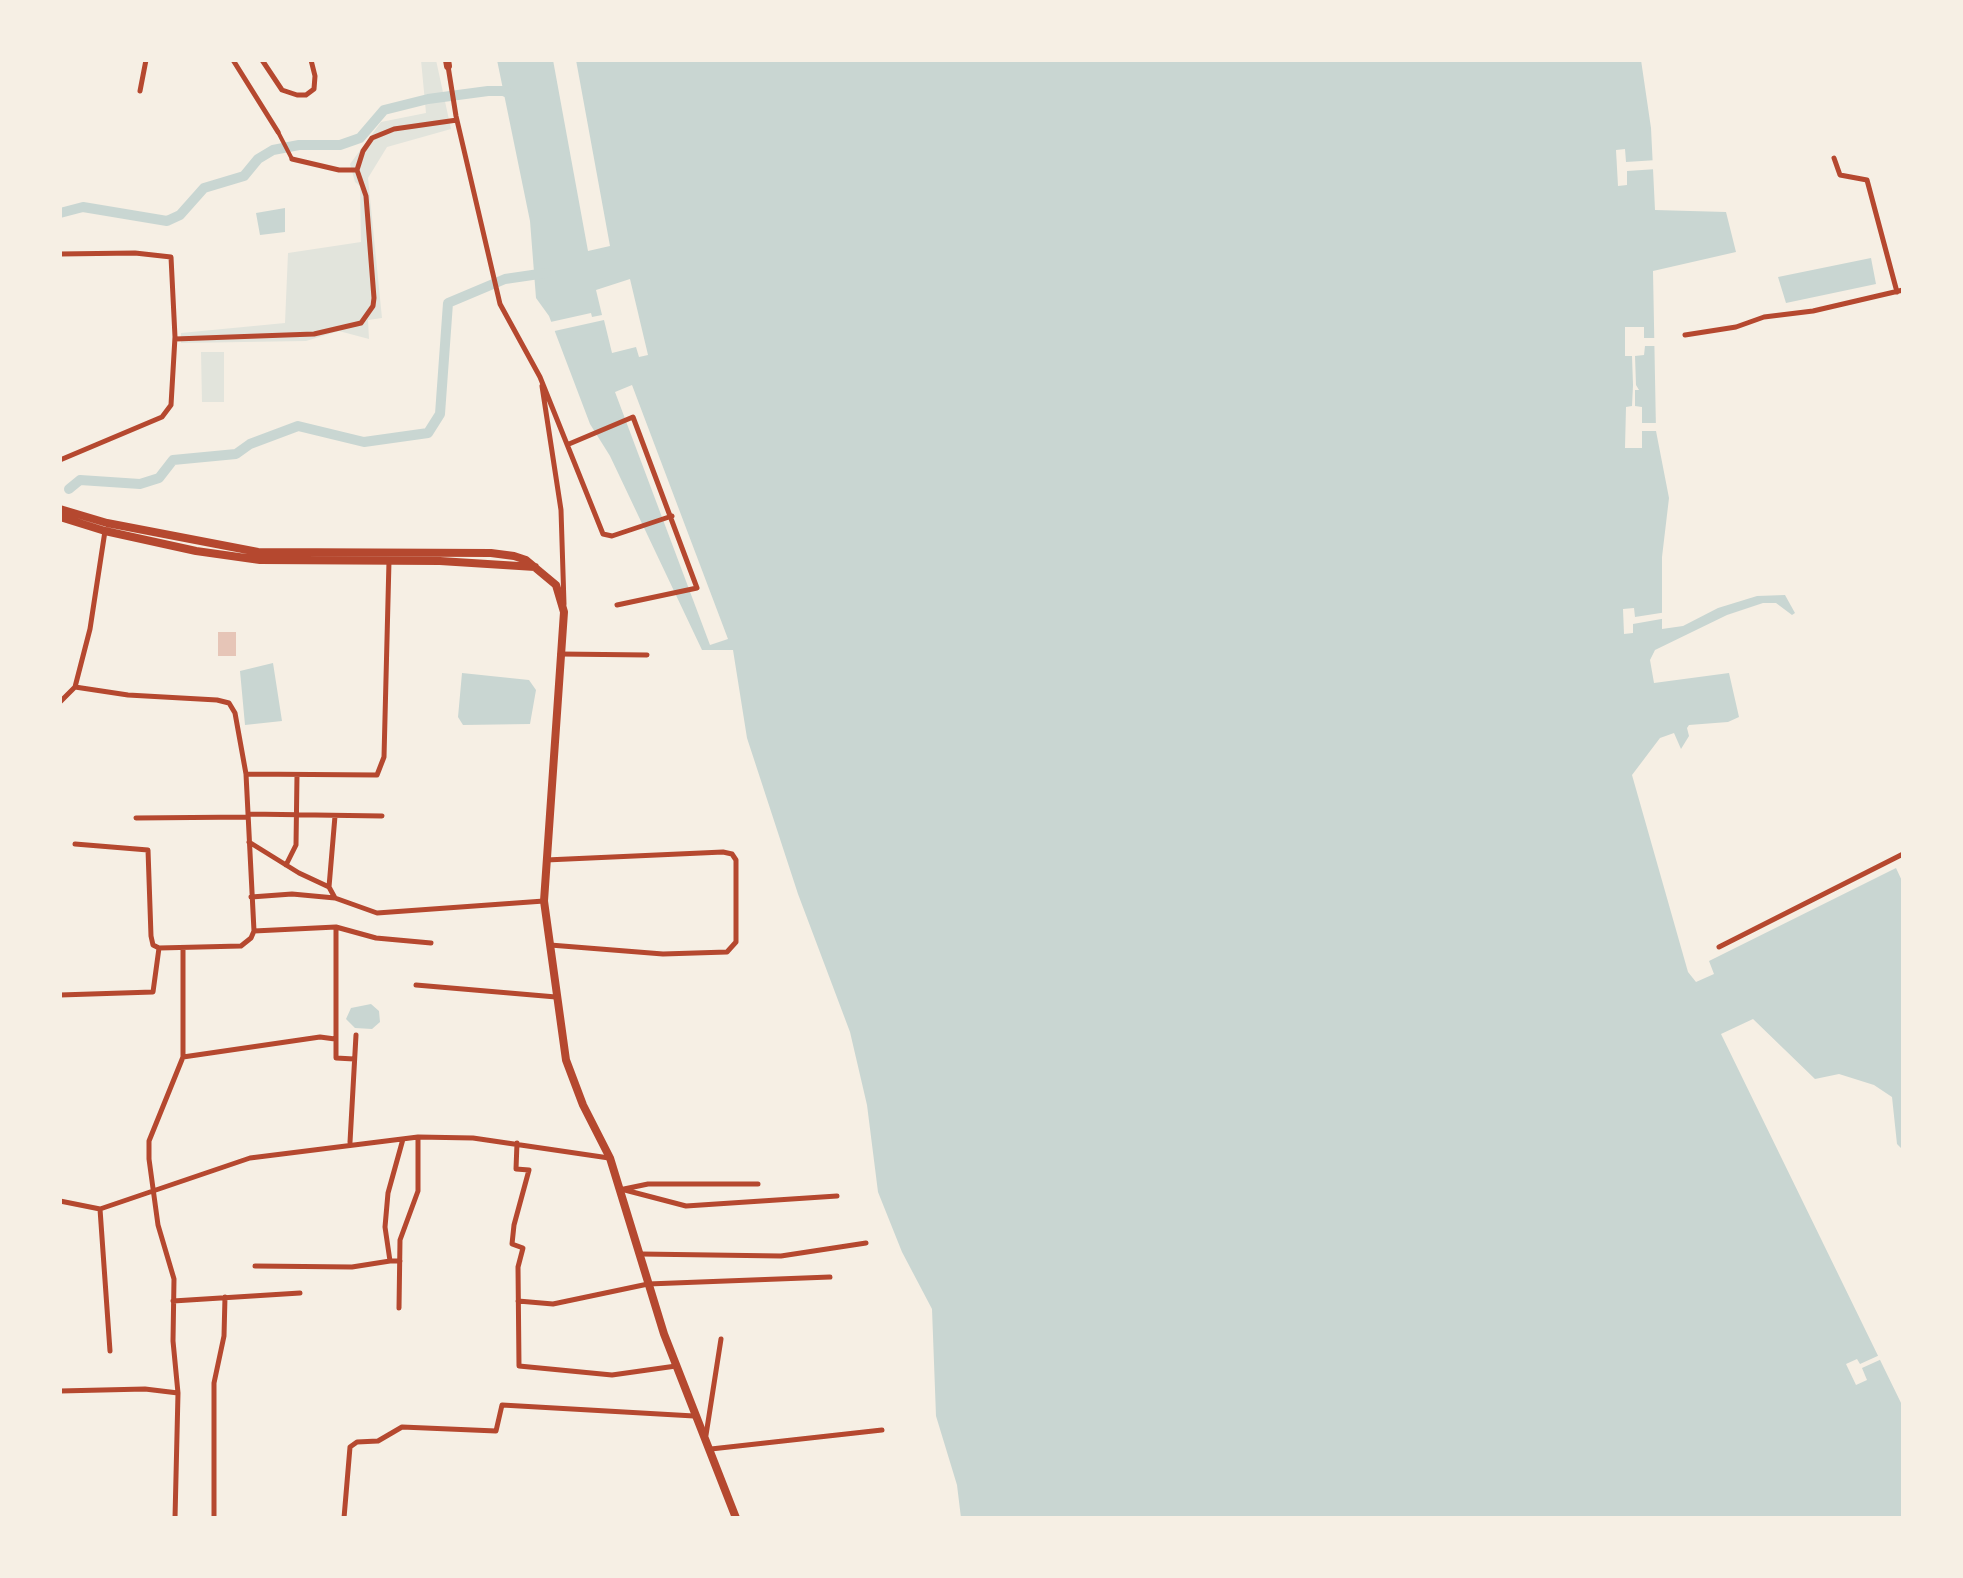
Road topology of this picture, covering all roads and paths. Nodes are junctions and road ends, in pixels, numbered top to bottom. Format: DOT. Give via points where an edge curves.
graph roads {
  1 [pos="146,60"];
  2 [pos="262,60"];
  3 [pos="312,60"];
  4 [pos="235,61"];
  5 [pos="448,63"];
  6 [pos="140,92"];
  7 [pos="456,118"];
  8 [pos="278,132"];
  9 [pos="1834,158"];
  10 [pos="292,159"];
  11 [pos="357,170"];
  12 [pos="60,254"];
  13 [pos="1900,291"];
  14 [pos="1685,335"];
  15 [pos="175,339"];
  16 [pos="540,377"];
  17 [pos="569,444"];
  18 [pos="60,460"];
  19 [pos="60,508"];
  20 [pos="672,516"];
  21 [pos="60,517"];
  22 [pos="106,527"];
  23 [pos="390,557"];
  24 [pos="617,605"];
  25 [pos="564,612"];
  26 [pos="560,654"];
  27 [pos="646,654"];
  28 [pos="75,686"];
  29 [pos="60,702"];
  30 [pos="246,774"];
  31 [pos="297,775"];
  32 [pos="298,814"];
  33 [pos="335,814"];
  34 [pos="248,816"];
  35 [pos="382,816"];
  36 [pos="136,818"];
  37 [pos="250,842"];
  38 [pos="75,844"];
  39 [pos="1903,854"];
  40 [pos="546,860"];
  41 [pos="286,865"];
  42 [pos="329,888"];
  43 [pos="251,897"];
  44 [pos="335,898"];
  45 [pos="544,901"];
  46 [pos="336,927"];
  47 [pos="254,931"];
  48 [pos="431,943"];
  49 [pos="548,944"];
  50 [pos="1719,947"];
  51 [pos="159,948"];
  52 [pos="183,948"];
  53 [pos="416,984"];
  54 [pos="60,995"];
  55 [pos="556,997"];
  56 [pos="356,1035"];
  57 [pos="335,1039"];
  58 [pos="183,1056"];
  59 [pos="354,1060"];
  60 [pos="418,1137"];
  61 [pos="403,1139"];
  62 [pos="350,1143"];
  63 [pos="517,1143"];
  64 [pos="610,1158"];
  65 [pos="758,1184"];
  66 [pos="621,1190"];
  67 [pos="152,1194"];
  68 [pos="838,1196"];
  69 [pos="60,1201"];
  70 [pos="100,1209"];
  71 [pos="866,1243"];
  72 [pos="641,1254"];
  73 [pos="390,1261"];
  74 [pos="400,1261"];
  75 [pos="254,1266"];
  76 [pos="830,1277"];
  77 [pos="648,1284"];
  78 [pos="300,1293"];
  79 [pos="225,1297"];
  80 [pos="518,1300"];
  81 [pos="173,1301"];
  82 [pos="399,1308"];
  83 [pos="721,1339"];
  84 [pos="110,1351"];
  85 [pos="676,1366"];
  86 [pos="60,1390"];
  87 [pos="178,1393"];
  88 [pos="694,1416"];
  89 [pos="882,1430"];
  90 [pos="706,1446"];
  91 [pos="175,1518"];
  92 [pos="214,1518"];
  93 [pos="344,1518"];
  94 [pos="736,1518"];
  1 -- 6 [label="street"];
  2 -- 3 [label="street" via="282,90 297,95 314,89"];
  4 -- 8 [label="street"];
  5 -- 7 [label="street"];
  7 -- 11 [label="street" via="372,138"];
  7 -- 16 [label="street" via="500,304"];
  8 -- 10 [label="street"];
  9 -- 13 [label="street" via="1840,175 1868,180"];
  10 -- 11 [label="street"];
  11 -- 15 [label="street" via="366,196 374,298 361,323 314,334"];
  12 -- 15 [label="street" via="170,256"];
  13 -- 14 [label="street"];
  15 -- 18 [label="street" via="171,405 162,417"];
  16 -- 17 [label="street"];
  16 -- 25 [label="street" via="561,510"];
  17 -- 20 [label="street" via="602,534"];
  17 -- 20 [label="street" via="633,417"];
  19 -- 22 [label="main road"];
  20 -- 24 [label="street" via="697,588"];
  21 -- 22 [label="main road"];
  22 -- 23 [label="main road" via="258,552"];
  22 -- 28 [label="street"];
  23 -- 25 [label="main road" via="514,556 556,585"];
  23 -- 31 [label="street" via="382,768 377,774"];
  25 -- 26 [label="main road"];
  26 -- 27 [label="street"];
  26 -- 40 [label="main road"];
  28 -- 29 [label="street"];
  28 -- 30 [label="street" via="229,703"];
  30 -- 31 [label="street"];
  30 -- 34 [label="street"];
  31 -- 32 [label="street"];
  32 -- 33 [label="street"];
  32 -- 34 [label="street"];
  32 -- 41 [label="street"];
  33 -- 35 [label="street"];
  33 -- 42 [label="street"];
  34 -- 36 [label="street"];
  34 -- 37 [label="street"];
  37 -- 41 [label="street"];
  37 -- 43 [label="street"];
  38 -- 51 [label="street" via="148,850 151,936"];
  39 -- 50 [label="street"];
  40 -- 45 [label="main road"];
  40 -- 49 [label="street" via="723,852 736,860 736,942 727,952"];
  41 -- 42 [label="street"];
  42 -- 44 [label="street"];
  43 -- 44 [label="street"];
  43 -- 47 [label="street"];
  44 -- 45 [label="street" via="377,913"];
  45 -- 49 [label="main road"];
  46 -- 47 [label="street"];
  46 -- 48 [label="street"];
  46 -- 57 [label="street"];
  47 -- 52 [label="street" via="241,946"];
  49 -- 55 [label="main road"];
  51 -- 52 [label="street"];
  51 -- 54 [label="street" via="153,992"];
  52 -- 58 [label="street"];
  53 -- 55 [label="street"];
  55 -- 64 [label="main road" via="566,1060"];
  56 -- 59 [label="street"];
  57 -- 58 [label="street"];
  57 -- 59 [label="street" via="336,1060"];
  58 -- 67 [label="street" via="150,1140"];
  59 -- 62 [label="street"];
  60 -- 61 [label="street"];
  60 -- 63 [label="street"];
  60 -- 74 [label="street" via="418,1192 400,1240"];
  61 -- 62 [label="street"];
  61 -- 73 [label="street" via="384,1227"];
  62 -- 67 [label="street" via="250,1158"];
  63 -- 64 [label="street"];
  63 -- 80 [label="street" via="516,1169 529,1170 512,1244 522,1248"];
  64 -- 66 [label="main road"];
  65 -- 66 [label="street"];
  66 -- 68 [label="street" via="686,1206"];
  66 -- 72 [label="main road"];
  67 -- 70 [label="street"];
  67 -- 81 [label="street" via="174,1279"];
  69 -- 70 [label="street"];
  70 -- 84 [label="street"];
  71 -- 72 [label="street" via="781,1256"];
  72 -- 77 [label="main road"];
  73 -- 74 [label="street"];
  73 -- 75 [label="street"];
  74 -- 82 [label="street"];
  76 -- 77 [label="street"];
  77 -- 80 [label="street" via="568,1302"];
  77 -- 85 [label="main road"];
  78 -- 79 [label="street"];
  79 -- 81 [label="street"];
  79 -- 92 [label="street" via="214,1383"];
  80 -- 85 [label="street" via="521,1367 612,1374"];
  81 -- 87 [label="street"];
  83 -- 90 [label="street"];
  85 -- 88 [label="main road"];
  86 -- 87 [label="street"];
  87 -- 91 [label="street"];
  88 -- 90 [label="main road"];
  88 -- 93 [label="street" via="502,1405 496,1431 400,1428 350,1447"];
  89 -- 90 [label="street"];
  90 -- 94 [label="main road"];
}
